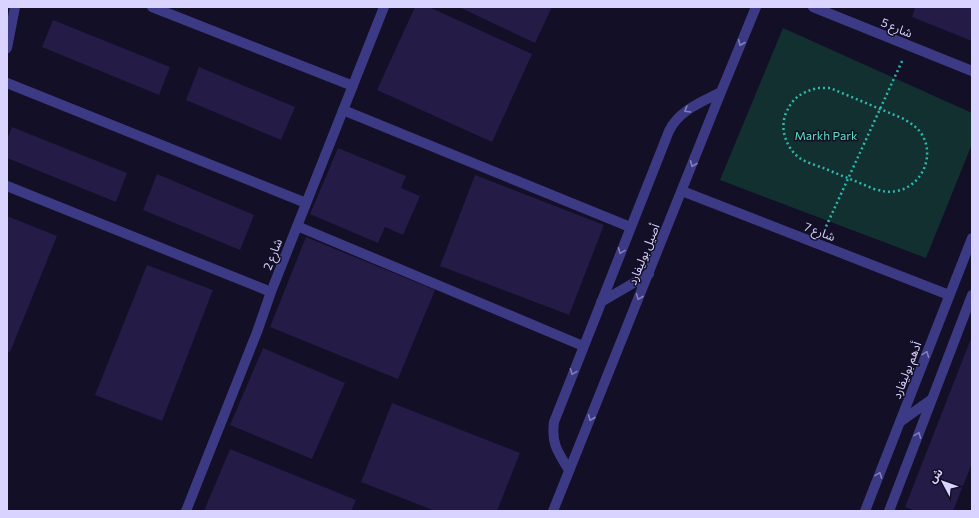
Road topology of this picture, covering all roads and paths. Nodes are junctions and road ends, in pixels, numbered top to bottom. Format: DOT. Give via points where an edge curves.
graph roads {
  1 [pos="15,7"];
  2 [pos="152,7"];
  3 [pos="384,7"];
  4 [pos="756,7"];
  5 [pos="813,7"];
  6 [pos="7,43"];
  7 [pos="910,46"];
  8 [pos="972,71"];
  9 [pos="7,83"];
  10 [pos="353,86"];
  11 [pos="721,92"];
  12 [pos="880,109"];
  13 [pos="343,110"];
  14 [pos="848,178"];
  15 [pos="7,186"];
  16 [pos="682,191"];
  17 [pos="306,203"];
  18 [pos="297,226"];
  19 [pos="630,227"];
  20 [pos="972,238"];
  21 [pos="818,244"];
  22 [pos="648,274"];
  23 [pos="271,292"];
  24 [pos="949,295"];
  25 [pos="971,301"];
  26 [pos="601,302"];
  27 [pos="583,346"];
  28 [pos="932,399"];
  29 [pos="900,422"];
  30 [pos="569,470"];
  31 [pos="186,511"];
  32 [pos="553,511"];
  33 [pos="865,511"];
  34 [pos="889,511"];
  1 -- 6 [label="street"];
  2 -- 10 [label="street"];
  3 -- 10 [label="street, شارع 2"];
  4 -- 11 [label="street, أصيل بوليفارد, one-way"];
  5 -- 7 [label="street, شارع 5"];
  7 -- 8 [label="street, شارع 5"];
  7 -- 12 [label="path"];
  9 -- 17 [label="street"];
  10 -- 13 [label="street, شارع 2"];
  11 -- 16 [label="street, أصيل بوليفارد, one-way"];
  11 -- 19 [label="street, one-way" via="682,113 672,124"];
  12 -- 14 [label="path"];
  12 -- 14 [label="path" via="913,124 921,132 926,142 927,153 922,174 906,188 885,192"];
  12 -- 14 [label="path" via="830,88 806,91 796,97 789,106 784,117 784,129 792,151 800,159"];
  13 -- 17 [label="street, شارع 2"];
  13 -- 19 [label="street"];
  14 -- 21 [label="path"];
  15 -- 23 [label="street"];
  16 -- 21 [label="street, شارع 7"];
  16 -- 22 [label="street, أصيل بوليفارد"];
  17 -- 18 [label="street, شارع 2"];
  18 -- 23 [label="street, شارع 2"];
  18 -- 27 [label="street"];
  19 -- 26 [label="street, one-way"];
  20 -- 24 [label="street, أدهم بوليفارد"];
  21 -- 24 [label="street, شارع 7"];
  22 -- 26 [label="street"];
  22 -- 30 [label="street, أصيل بوليفارد, one-way"];
  23 -- 31 [label="street, شارع 2"];
  29 -- 24 [label="street, أدهم بوليفارد, one-way"];
  25 -- 28 [label="street"];
  26 -- 27 [label="street"];
  27 -- 30 [label="street, one-way" via="553,430 556,448"];
  28 -- 29 [label="street"];
  34 -- 28 [label="street, one-way"];
  33 -- 29 [label="street, أدهم بوليفارد, one-way"];
  30 -- 32 [label="street, أصيل بوليفارد"];
}
